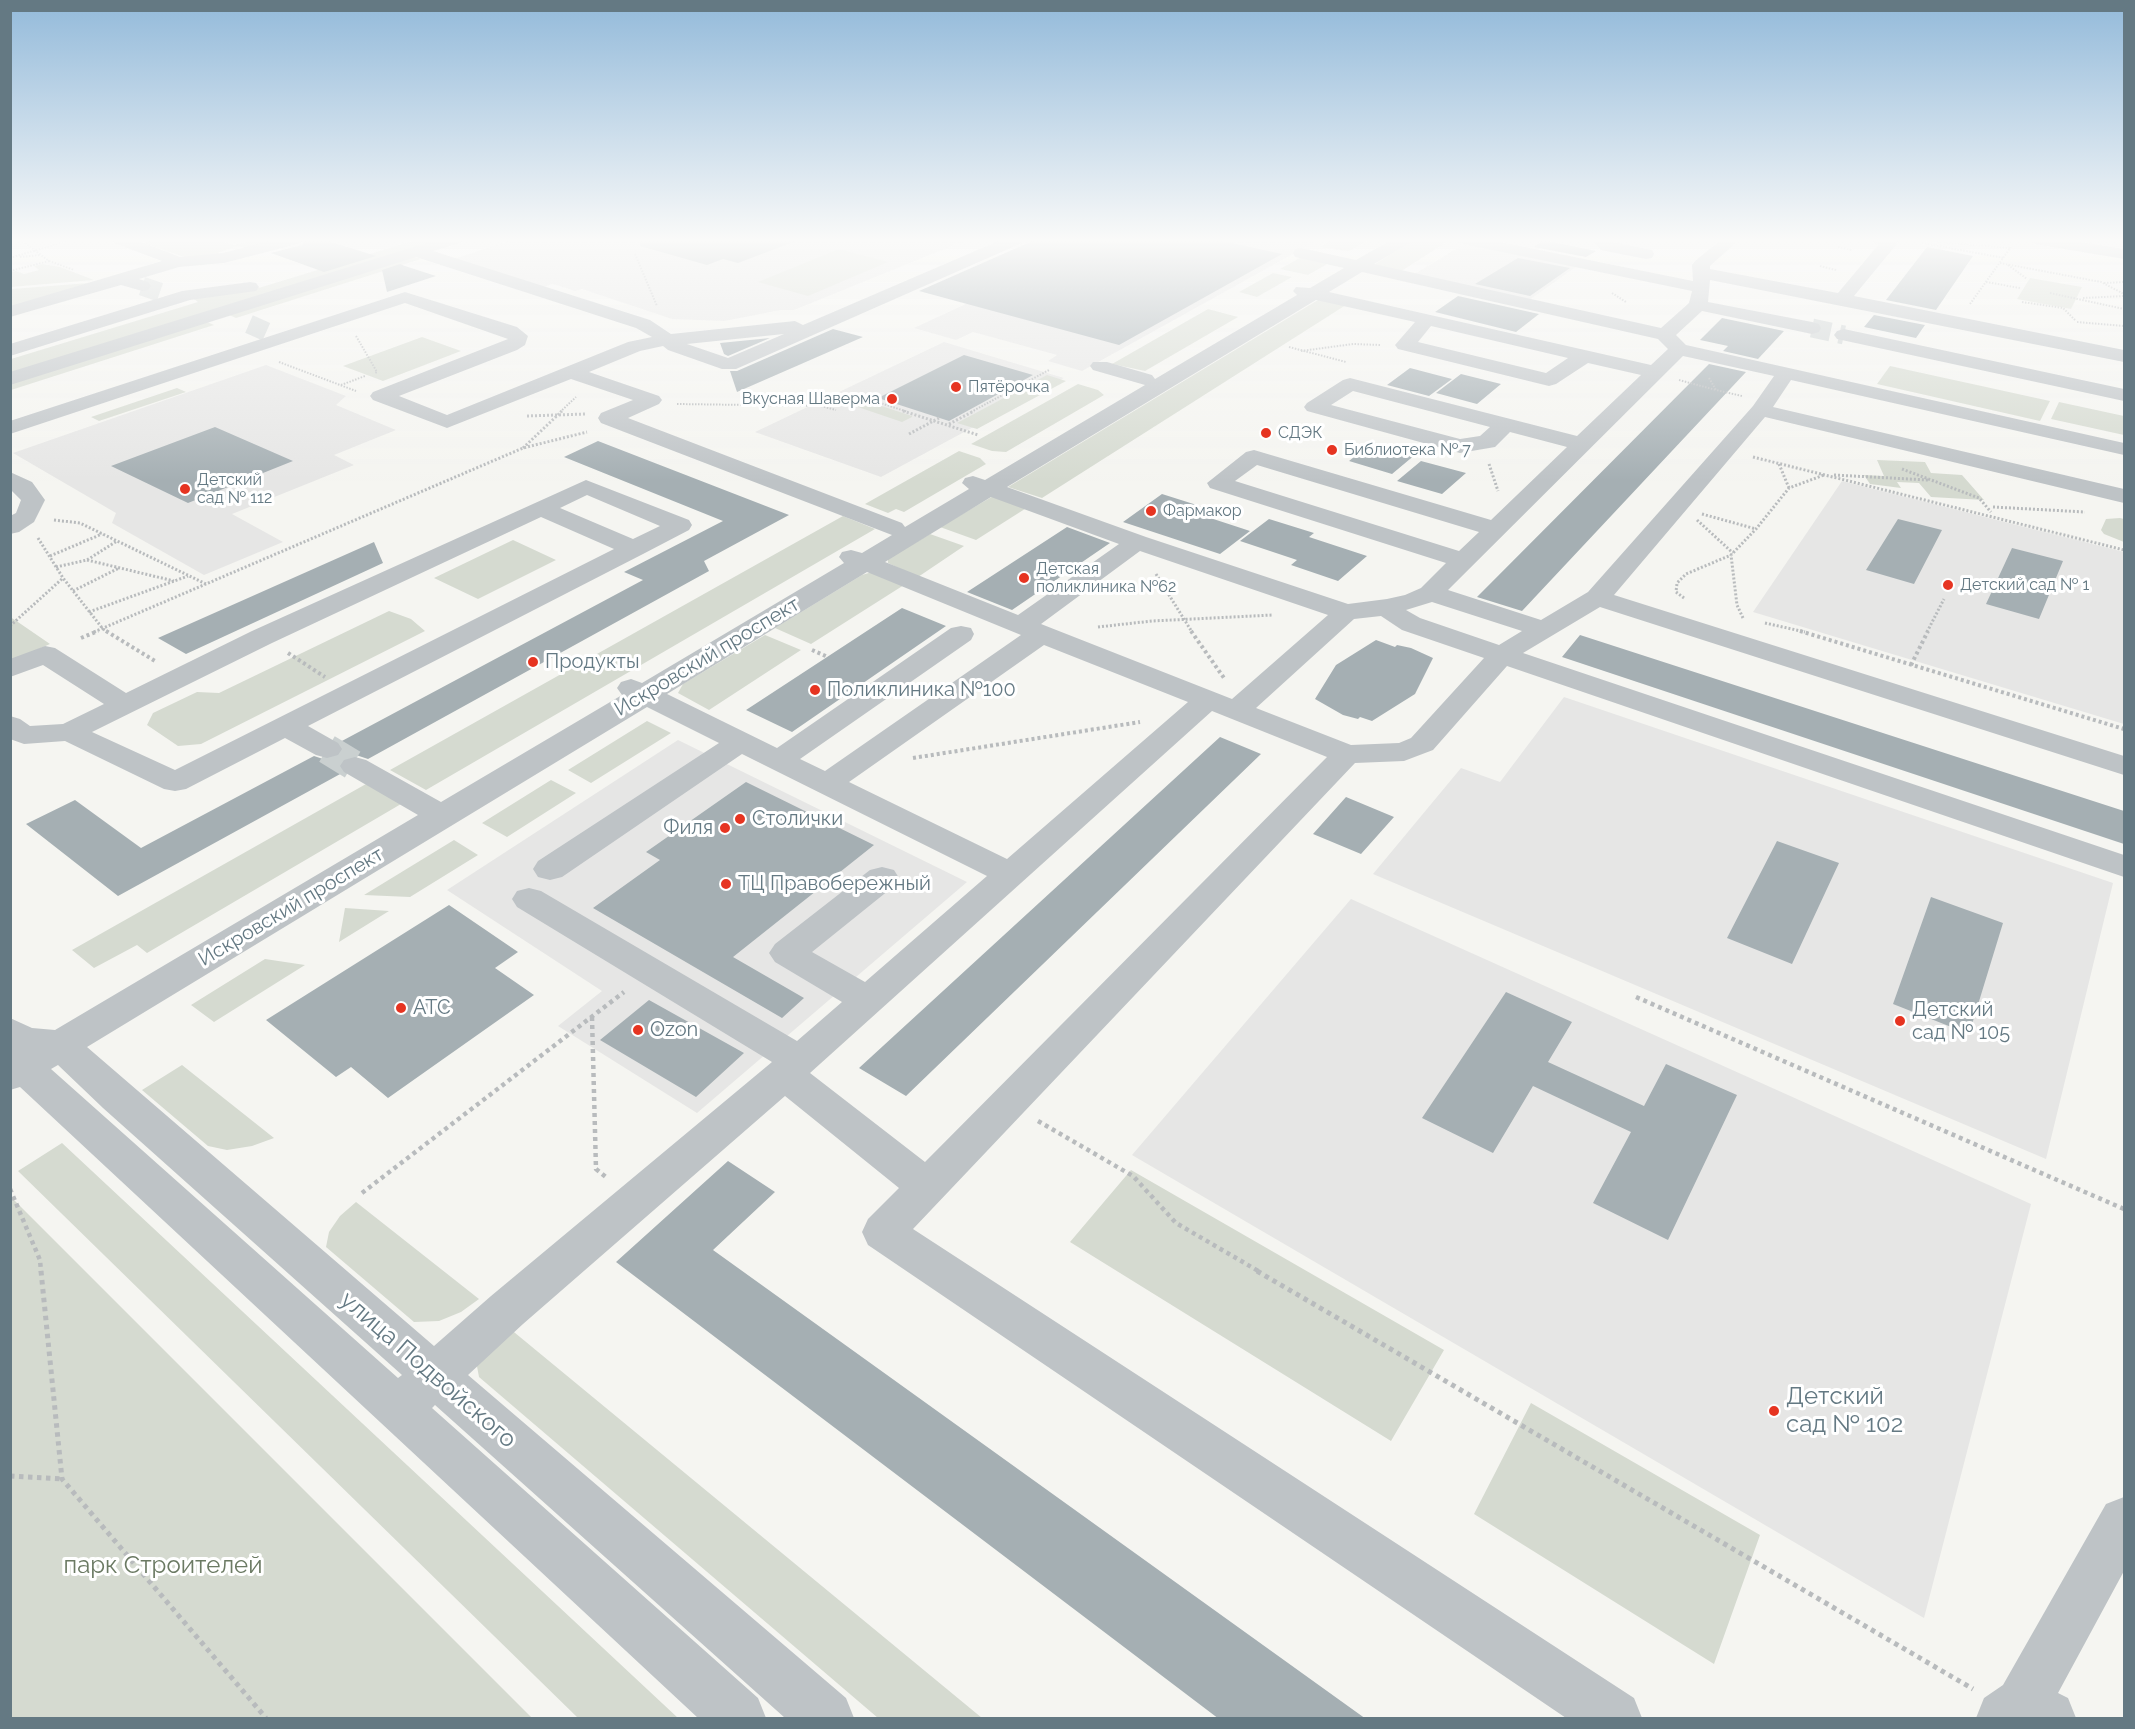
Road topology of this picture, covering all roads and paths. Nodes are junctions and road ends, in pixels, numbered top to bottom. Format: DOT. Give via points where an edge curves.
graph roads {
  1 [pos="99,320"];
  2 [pos="198,320"];
  3 [pos="224,320"];
  4 [pos="342,320"];
  5 [pos="476,320"];
  6 [pos="631,320"];
  7 [pos="669,320"];
  8 [pos="832,320"];
  9 [pos="1257,320"];
  10 [pos="1427,320"];
  11 [pos="1580,320"];
  12 [pos="1648,320"];
  13 [pos="1683,320"];
  14 [pos="1769,320"];
  15 [pos="1944,320"];
  16 [pos="338,321"];
  17 [pos="249,324"];
  18 [pos="1812,328"];
  19 [pos="809,330"];
  20 [pos="661,335"];
  21 [pos="1672,342"];
  22 [pos="1405,345"];
  23 [pos="1762,346"];
  24 [pos="1289,347"];
  25 [pos="247,349"];
  26 [pos="10,350"];
  27 [pos="1301,351"];
  28 [pos="1847,355"];
  29 [pos="1585,356"];
  30 [pos="2124,356"];
  31 [pos="1355,364"];
  32 [pos="1745,364"];
  33 [pos="1100,366"];
  34 [pos="1048,370"];
  35 [pos="571,372"];
  36 [pos="1786,373"];
  37 [pos="1662,375"];
  38 [pos="10,379"];
  39 [pos="594,380"];
  40 [pos="341,386"];
  41 [pos="1136,389"];
  42 [pos="1716,390"];
  43 [pos="359,393"];
  44 [pos="2124,395"];
  45 [pos="862,397"];
  46 [pos="643,404"];
  47 [pos="836,410"];
  48 [pos="1760,410"];
  49 [pos="476,411"];
  50 [pos="555,416"];
  51 [pos="622,418"];
  52 [pos="939,418"];
  53 [pos="934,420"];
  54 [pos="1506,424"];
  55 [pos="948,425"];
  56 [pos="10,428"];
  57 [pos="909,434"];
  58 [pos="978,435"];
  59 [pos="1581,444"];
  60 [pos="1474,446"];
  61 [pos="524,448"];
  62 [pos="2124,449"];
  63 [pos="1726,450"];
  64 [pos="1779,463"];
  65 [pos="1900,468"];
  66 [pos="1825,475"];
  67 [pos="1880,477"];
  68 [pos="10,479"];
  69 [pos="1928,480"];
  70 [pos="980,485"];
  71 [pos="1874,487"];
  72 [pos="1789,488"];
  73 [pos="2124,496"];
  74 [pos="1994,507"];
  75 [pos="540,508"];
  76 [pos="1681,508"];
  77 [pos="1427,509"];
  78 [pos="1991,512"];
  79 [pos="2093,513"];
  80 [pos="18,522"];
  81 [pos="1500,524"];
  82 [pos="893,528"];
  83 [pos="1756,529"];
  84 [pos="103,534"];
  85 [pos="1395,539"];
  86 [pos="117,541"];
  87 [pos="1137,542"];
  88 [pos="634,549"];
  89 [pos="2124,550"];
  90 [pos="1732,554"];
  91 [pos="50,556"];
  92 [pos="856,559"];
  93 [pos="87,560"];
  94 [pos="1463,560"];
  95 [pos="56,567"];
  96 [pos="120,567"];
  97 [pos="189,576"];
  98 [pos="63,578"];
  99 [pos="175,581"];
  100 [pos="206,584"];
  101 [pos="73,591"];
  102 [pos="1430,593"];
  103 [pos="1597,598"];
  104 [pos="1944,599"];
  105 [pos="1688,602"];
  106 [pos="1387,606"];
  107 [pos="89,612"];
  108 [pos="1346,612"];
  109 [pos="1276,615"];
  110 [pos="1735,617"];
  111 [pos="1183,619"];
  112 [pos="1754,621"];
  113 [pos="10,626"];
  114 [pos="103,629"];
  115 [pos="1543,629"];
  116 [pos="1031,630"];
  117 [pos="961,634"];
  118 [pos="262,637"];
  119 [pos="81,638"];
  120 [pos="812,650"];
  121 [pos="1502,654"];
  122 [pos="828,657"];
  123 [pos="1912,665"];
  124 [pos="10,669"];
  125 [pos="181,677"];
  126 [pos="635,690"];
  127 [pos="350,693"];
  128 [pos="1898,694"];
  129 [pos="124,705"];
  130 [pos="1219,708"];
  131 [pos="10,726"];
  132 [pos="286,726"];
  133 [pos="2124,729"];
  134 [pos="69,732"];
  135 [pos="742,741"];
  136 [pos="327,749"];
  137 [pos="1347,754"];
  138 [pos="909,759"];
  139 [pos="779,760"];
  140 [pos="355,766"];
  141 [pos="2124,766"];
  142 [pos="828,783"];
  143 [pos="433,810"];
  144 [pos="2124,866"];
  145 [pos="550,869"];
  146 [pos="1009,873"];
  147 [pos="882,878"];
  148 [pos="529,899"];
  149 [pos="651,971"];
  150 [pos="1636,997"];
  151 [pos="867,1000"];
  152 [pos="592,1016"];
  153 [pos="23,1051"];
  154 [pos="791,1067"];
  155 [pos="1009,1104"];
  156 [pos="928,1188"];
  157 [pos="10,1189"];
  158 [pos="362,1193"];
  159 [pos="637,1200"];
  160 [pos="2124,1209"];
  161 [pos="434,1376"];
  162 [pos="399,1408"];
  163 [pos="10,1476"];
  164 [pos="62,1479"];
  165 [pos="2124,1522"];
  166 [pos="2025,1714"];
  167 [pos="266,1719"];
  168 [pos="738,1719"];
  169 [pos="826,1719"];
  170 [pos="1614,1719"];
  1 -- 26 [label="street"];
  2 -- 38 [label="street"];
  3 -- 17 [label="street"];
  4 -- 16 [label="street"];
  5 -- 49 [label="street" via="510,331 518,336 518,341 380,396 447,422"];
  6 -- 20 [label="street"];
  7 -- 20 [label="path"];
  8 -- 19 [label="street"];
  9 -- 41 [label="street, Искровский проспект"];
  10 -- 22 [label="street"];
  10 -- 29 [label="street"];
  11 -- 21 [label="street"];
  12 -- 21 [label="path"];
  13 -- 21 [label="street"];
  14 -- 18 [label="street"];
  15 -- 30 [label="street"];
  16 -- 25 [label="street" via="271,336"];
  16 -- 40 [label="path" via="377,372"];
  19 -- 20 [label="street" via="787,327"];
  19 -- 20 [label="street" via="729,365 684,351"];
  20 -- 35 [label="street"];
  21 -- 32 [label="street"];
  21 -- 37 [label="street"];
  22 -- 27 [label="path" via="1353,344"];
  22 -- 29 [label="street" via="1549,380"];
  23 -- 32 [label="street"];
  24 -- 27 [label="path"];
  25 -- 40 [label="path"];
  25 -- 56 [label="street"];
  27 -- 31 [label="path"];
  28 -- 44 [label="street" via="1852,337"];
  29 -- 37 [label="street"];
  32 -- 36 [label="street"];
  33 -- 41 [label="street"];
  34 -- 55 [label="path"];
  35 -- 39 [label="street"];
  35 -- 49 [label="street"];
  36 -- 48 [label="street"];
  36 -- 62 [label="street"];
  37 -- 42 [label="path"];
  37 -- 59 [label="street"];
  39 -- 46 [label="street" via="652,400"];
  39 -- 50 [label="path"];
  40 -- 43 [label="path"];
  41 -- 70 [label="street, Искровский проспект"];
  45 -- 53 [label="path"];
  46 -- 47 [label="path" via="821,406"];
  46 -- 51 [label="street"];
  48 -- 63 [label="street"];
  48 -- 73 [label="street"];
  49 -- 50 [label="path"];
  50 -- 51 [label="path"];
  50 -- 61 [label="path"];
  51 -- 61 [label="path"];
  51 -- 82 [label="street"];
  52 -- 53 [label="path"];
  53 -- 55 [label="path"];
  53 -- 57 [label="path"];
  54 -- 59 [label="street"];
  54 -- 60 [label="street" via="1487,442"];
  54 -- 60 [label="street" via="1350,384 1314,407 1443,443"];
  55 -- 58 [label="path"];
  59 -- 81 [label="street"];
  60 -- 81 [label="path" via="1487,459"];
  61 -- 100 [label="path"];
  63 -- 64 [label="path"];
  63 -- 76 [label="street"];
  64 -- 66 [label="path"];
  64 -- 72 [label="path"];
  65 -- 69 [label="path"];
  66 -- 67 [label="path"];
  66 -- 71 [label="path"];
  66 -- 72 [label="path"];
  67 -- 69 [label="path"];
  67 -- 71 [label="path"];
  68 -- 80 [label="street" via="24,487 33,500"];
  69 -- 78 [label="path" via="1979,498"];
  70 -- 82 [label="street, Искровский проспект"];
  70 -- 87 [label="street"];
  70 -- 92 [label="street, Искровский проспект"];
  71 -- 89 [label="path"];
  72 -- 83 [label="path"];
  74 -- 79 [label="path"];
  75 -- 88 [label="street"];
  75 -- 88 [label="street" via="586,487 680,525"];
  75 -- 118 [label="street"];
  76 -- 83 [label="path"];
  76 -- 90 [label="path"];
  76 -- 103 [label="street"];
  77 -- 81 [label="street"];
  77 -- 85 [label="street"];
  77 -- 85 [label="street" via="1254,457 1218,483"];
  80 -- 84 [label="path" via="80,523"];
  80 -- 91 [label="path"];
  81 -- 94 [label="street"];
  82 -- 92 [label="street, Искровский проспект"];
  83 -- 90 [label="path"];
  84 -- 86 [label="path"];
  84 -- 91 [label="path"];
  85 -- 94 [label="street"];
  86 -- 93 [label="path"];
  86 -- 97 [label="path"];
  87 -- 108 [label="street"];
  87 -- 111 [label="path"];
  87 -- 116 [label="street"];
  88 -- 127 [label="street"];
  90 -- 105 [label="path" via="1699,567 1677,583 1676,592"];
  90 -- 110 [label="path" via="1737,605 1743,618"];
  91 -- 95 [label="path"];
  92 -- 116 [label="street"];
  92 -- 126 [label="street, Искровский проспект"];
  93 -- 95 [label="path"];
  93 -- 96 [label="path"];
  94 -- 102 [label="street"];
  95 -- 98 [label="path"];
  96 -- 99 [label="path"];
  96 -- 101 [label="path"];
  97 -- 99 [label="path"];
  97 -- 100 [label="path"];
  98 -- 101 [label="path"];
  98 -- 113 [label="path"];
  99 -- 107 [label="path"];
  100 -- 114 [label="path"];
  101 -- 107 [label="path"];
  102 -- 106 [label="street"];
  102 -- 115 [label="street"];
  103 -- 115 [label="street"];
  103 -- 128 [label="street"];
  104 -- 123 [label="path"];
  106 -- 108 [label="street"];
  106 -- 121 [label="street" via="1410,624"];
  107 -- 114 [label="path"];
  108 -- 130 [label="street"];
  109 -- 111 [label="path"];
  111 -- 116 [label="path"];
  111 -- 130 [label="path"];
  112 -- 123 [label="path"];
  114 -- 119 [label="path"];
  114 -- 125 [label="path"];
  115 -- 121 [label="street"];
  116 -- 130 [label="street"];
  116 -- 142 [label="street"];
  117 -- 139 [label="street"];
  118 -- 125 [label="street"];
  118 -- 127 [label="path"];
  120 -- 122 [label="path"];
  121 -- 137 [label="street" via="1422,744 1404,752"];
  121 -- 144 [label="street"];
  123 -- 128 [label="path"];
  123 -- 133 [label="path"];
  124 -- 129 [label="street" via="45,654"];
  125 -- 129 [label="street"];
  126 -- 135 [label="street"];
  126 -- 143 [label="street, Искровский проспект"];
  127 -- 132 [label="street"];
  128 -- 141 [label="street"];
  129 -- 134 [label="street"];
  130 -- 137 [label="street"];
  130 -- 138 [label="path"];
  130 -- 146 [label="street"];
  131 -- 134 [label="street" via="24,735"];
  132 -- 134 [label="street" via="175,782"];
  132 -- 136 [label="street"];
  135 -- 139 [label="street"];
  135 -- 145 [label="street"];
  137 -- 155 [label="street"];
  139 -- 142 [label="street"];
  140 -- 143 [label="street"];
  142 -- 146 [label="street"];
  143 -- 153 [label="street, Искровский проспект"];
  143 -- 153 [label="street, Искровский проспект"];
  146 -- 151 [label="street"];
  147 -- 151 [label="street" via="787,953"];
  148 -- 149 [label="street"];
  149 -- 152 [label="path"];
  149 -- 154 [label="street"];
  150 -- 160 [label="path"];
  151 -- 154 [label="street"];
  152 -- 158 [label="path"];
  152 -- 159 [label="path" via="596,1169"];
  153 -- 161 [label="street, улица Подвойского" via="117,1097"];
  153 -- 162 [label="street"];
  154 -- 156 [label="street"];
  154 -- 159 [label="street"];
  155 -- 156 [label="street"];
  155 -- 166 [label="path" via="1132,1176 1176,1223 1967,1688"];
  156 -- 170 [label="street" via="883,1232"];
  157 -- 164 [label="path" via="40,1260"];
  159 -- 161 [label="street"];
  161 -- 162 [label="street"];
  161 -- 169 [label="street, улица Подвойского"];
  162 -- 168 [label="street"];
  163 -- 164 [label="path"];
  164 -- 167 [label="path"];
  165 -- 166 [label="street"];
}
